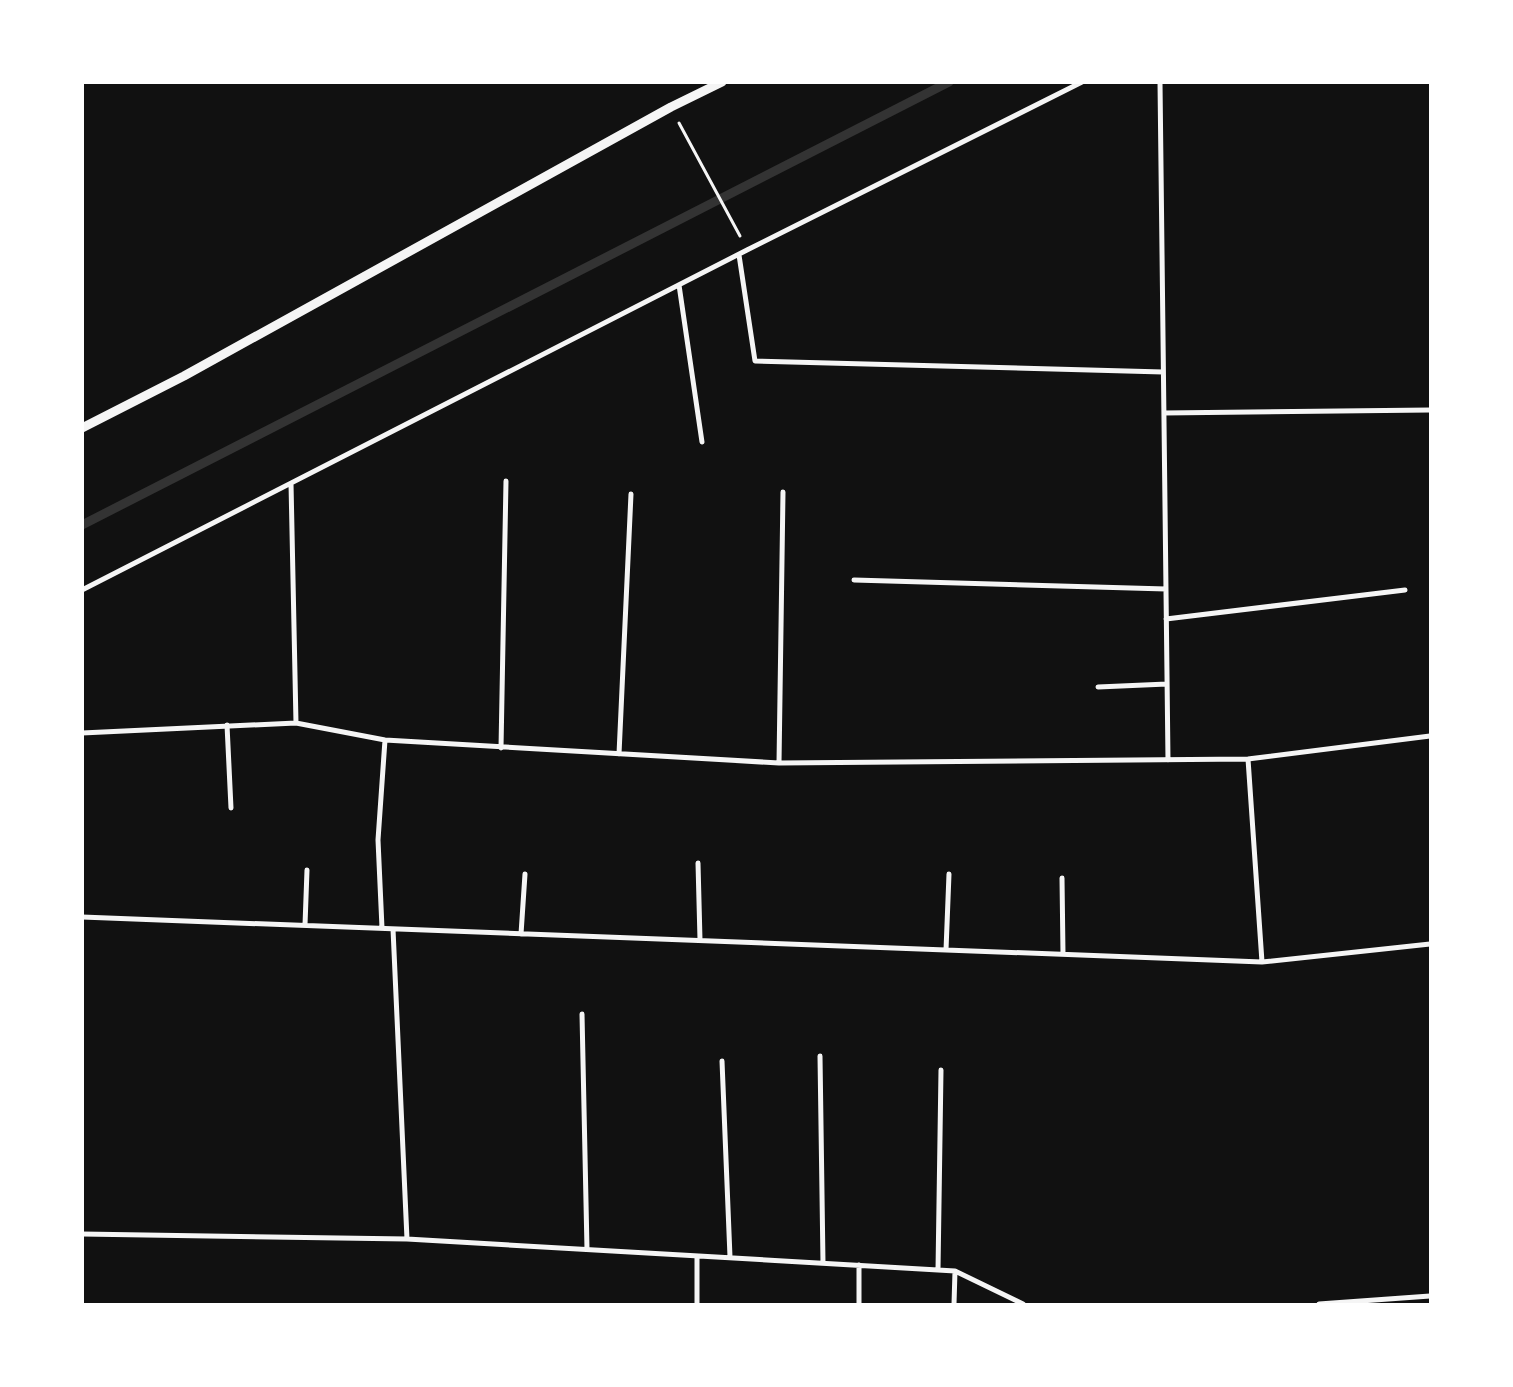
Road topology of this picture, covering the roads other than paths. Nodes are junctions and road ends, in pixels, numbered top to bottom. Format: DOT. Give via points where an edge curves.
graph roads {
  1 [pos="722,82"];
  2 [pos="1082,82"];
  3 [pos="1160,82"];
  4 [pos="738,255"];
  5 [pos="679,285"];
  6 [pos="1163,372"];
  7 [pos="1428,410"];
  8 [pos="1164,413"];
  9 [pos="82,428"];
  10 [pos="702,442"];
  11 [pos="506,481"];
  12 [pos="291,483"];
  13 [pos="783,492"];
  14 [pos="631,494"];
  15 [pos="854,580"];
  16 [pos="1166,589"];
  17 [pos="82,590"];
  18 [pos="1406,590"];
  19 [pos="1166,619"];
  20 [pos="1167,684"];
  21 [pos="1098,687"];
  22 [pos="296,724"];
  23 [pos="227,725"];
  24 [pos="82,733"];
  25 [pos="1430,736"];
  26 [pos="385,740"];
  27 [pos="501,748"];
  28 [pos="619,754"];
  29 [pos="1248,759"];
  30 [pos="1168,760"];
  31 [pos="779,764"];
  32 [pos="231,808"];
  33 [pos="698,863"];
  34 [pos="307,870"];
  35 [pos="524,874"];
  36 [pos="949,874"];
  37 [pos="1062,878"];
  38 [pos="82,917"];
  39 [pos="305,925"];
  40 [pos="382,928"];
  41 [pos="393,929"];
  42 [pos="522,934"];
  43 [pos="700,940"];
  44 [pos="1430,944"];
  45 [pos="946,950"];
  46 [pos="1063,954"];
  47 [pos="1262,962"];
  48 [pos="582,1014"];
  49 [pos="820,1056"];
  50 [pos="722,1061"];
  51 [pos="941,1070"];
  52 [pos="82,1234"];
  53 [pos="407,1239"];
  54 [pos="587,1249"];
  55 [pos="697,1256"];
  56 [pos="730,1257"];
  57 [pos="823,1263"];
  58 [pos="859,1265"];
  59 [pos="938,1270"];
  60 [pos="954,1271"];
  61 [pos="1430,1296"];
  62 [pos="697,1304"];
  63 [pos="859,1304"];
  64 [pos="954,1304"];
  65 [pos="1022,1304"];
  66 [pos="1319,1304"];
  1 -- 9 [label="street" via="671,107 184,376"];
  2 -- 4 [label="street"];
  3 -- 6 [label="street"];
  4 -- 5 [label="street"];
  4 -- 6 [label="street" via="755,361"];
  5 -- 10 [label="street"];
  5 -- 12 [label="street"];
  6 -- 8 [label="street"];
  7 -- 8 [label="street"];
  8 -- 16 [label="street"];
  11 -- 27 [label="street"];
  12 -- 17 [label="street"];
  12 -- 22 [label="street"];
  13 -- 31 [label="street"];
  14 -- 28 [label="street"];
  15 -- 16 [label="street"];
  16 -- 19 [label="street"];
  18 -- 19 [label="street"];
  19 -- 20 [label="street"];
  20 -- 21 [label="street"];
  20 -- 30 [label="street"];
  22 -- 23 [label="street"];
  22 -- 26 [label="street"];
  23 -- 24 [label="street"];
  23 -- 32 [label="street"];
  25 -- 29 [label="street"];
  26 -- 27 [label="street"];
  26 -- 40 [label="street" via="378,840"];
  27 -- 28 [label="street"];
  28 -- 31 [label="street"];
  29 -- 30 [label="street"];
  29 -- 47 [label="street"];
  30 -- 31 [label="street"];
  33 -- 43 [label="street"];
  34 -- 39 [label="street"];
  35 -- 42 [label="street"];
  36 -- 45 [label="street"];
  37 -- 46 [label="street"];
  38 -- 39 [label="street"];
  39 -- 40 [label="street"];
  40 -- 41 [label="street"];
  41 -- 42 [label="street"];
  41 -- 53 [label="street"];
  42 -- 43 [label="street"];
  43 -- 45 [label="street"];
  44 -- 47 [label="street"];
  45 -- 46 [label="street"];
  46 -- 47 [label="street"];
  48 -- 54 [label="street"];
  49 -- 57 [label="street"];
  50 -- 56 [label="street"];
  51 -- 59 [label="street"];
  52 -- 53 [label="street"];
  53 -- 54 [label="street"];
  54 -- 55 [label="street"];
  55 -- 56 [label="street"];
  55 -- 62 [label="street"];
  56 -- 57 [label="street"];
  57 -- 58 [label="street"];
  58 -- 59 [label="street"];
  58 -- 63 [label="street"];
  59 -- 60 [label="street"];
  60 -- 64 [label="street"];
  60 -- 65 [label="street"];
  61 -- 66 [label="street"];
}
